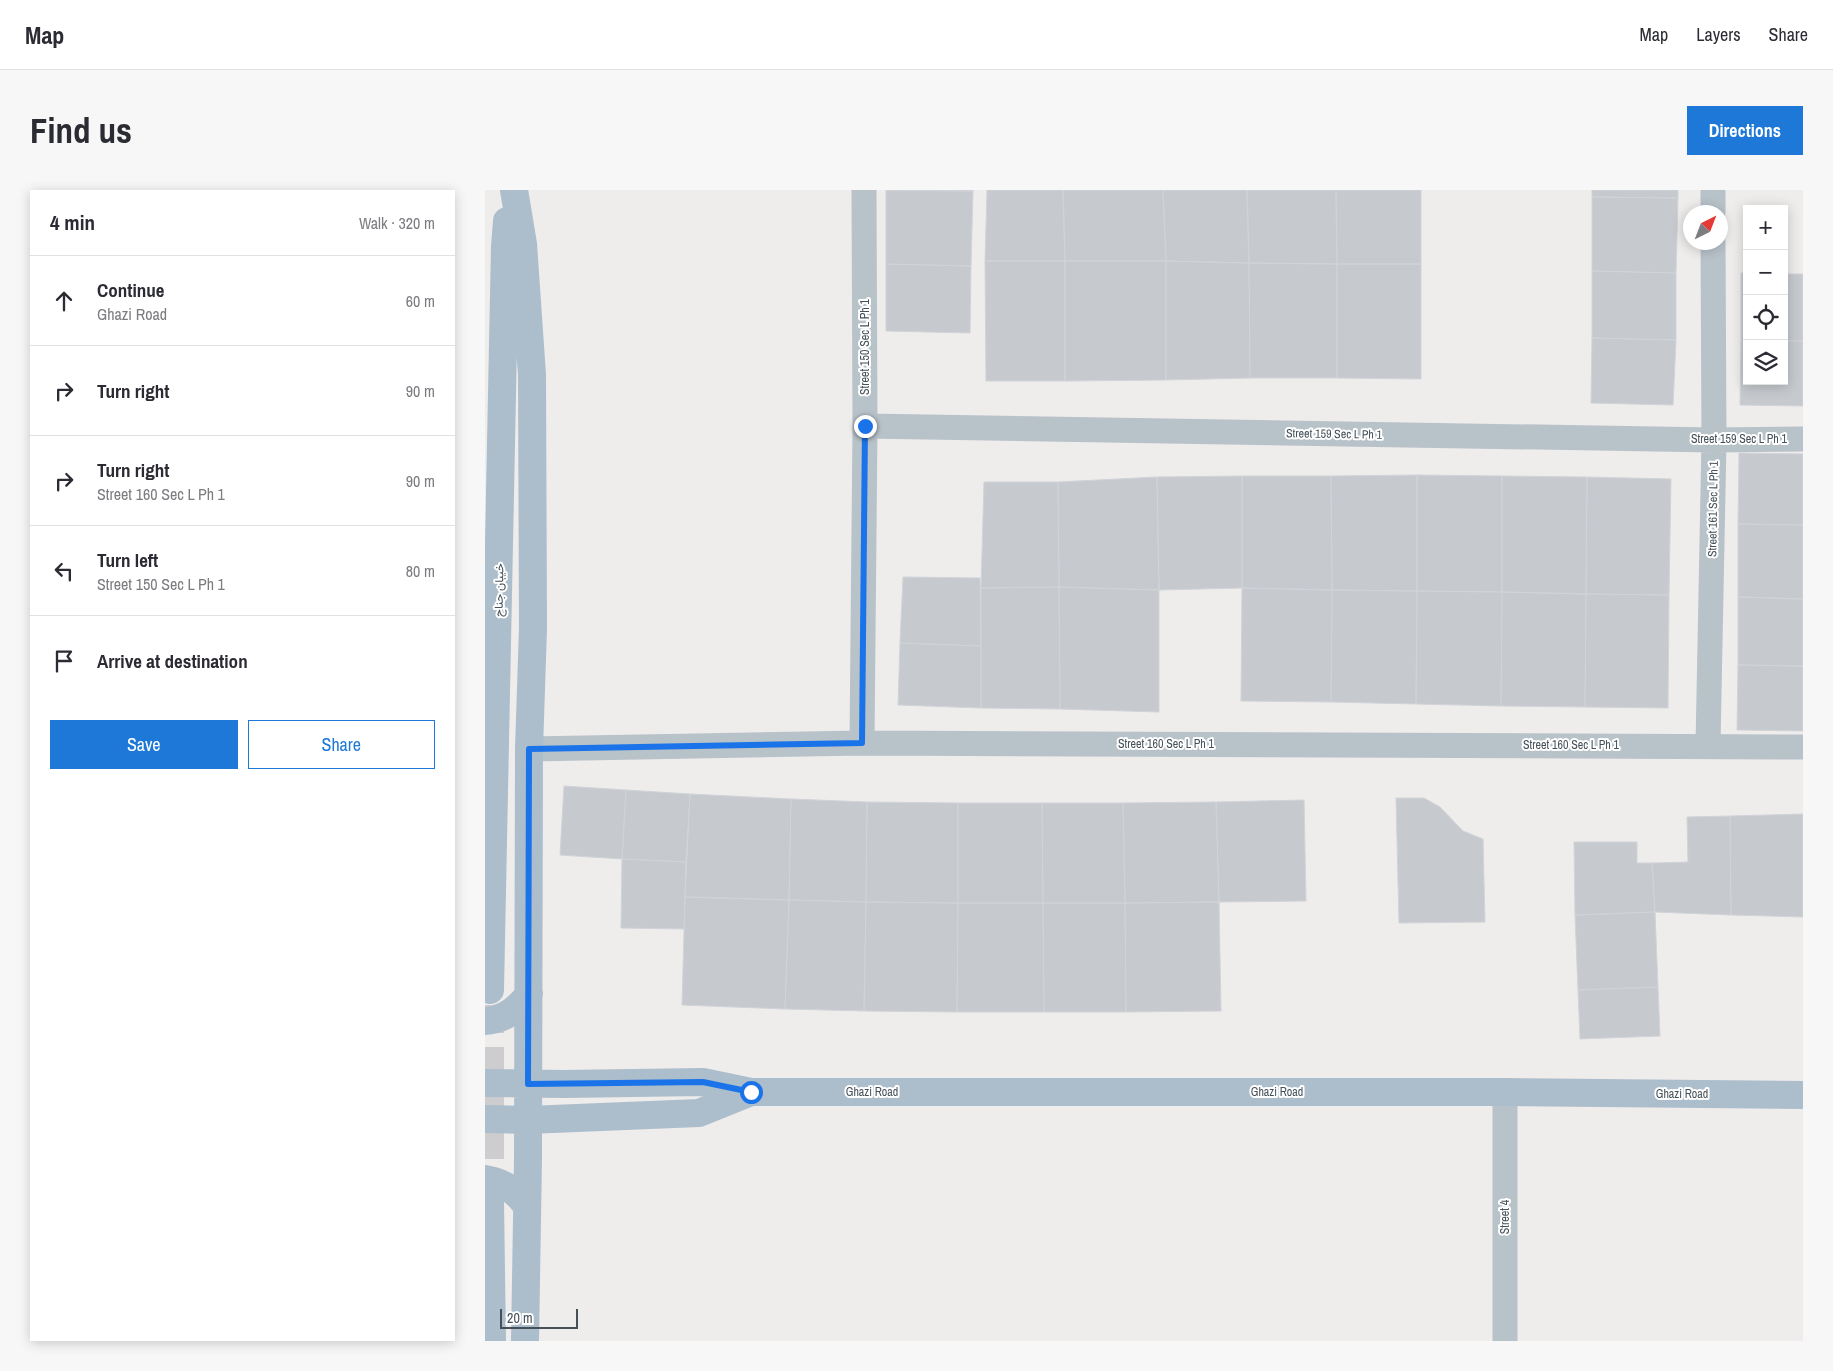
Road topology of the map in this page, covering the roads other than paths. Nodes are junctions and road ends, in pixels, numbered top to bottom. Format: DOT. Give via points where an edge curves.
graph roads {
  1 [pos="510,190"];
  2 [pos="514,190"];
  3 [pos="864,190"];
  4 [pos="1713,190"];
  5 [pos="1713,205"];
  6 [pos="1713,250"];
  7 [pos="865,426"];
  8 [pos="1803,439"];
  9 [pos="1714,440"];
  10 [pos="862,743"];
  11 [pos="1709,745"];
  12 [pos="1803,747"];
  13 [pos="529,749"];
  14 [pos="490,990"];
  15 [pos="529,994"];
  16 [pos="485,1021"];
  17 [pos="485,1083"];
  18 [pos="528,1084"];
  19 [pos="751,1092"];
  20 [pos="1505,1092"];
  21 [pos="1803,1095"];
  22 [pos="485,1119"];
  23 [pos="528,1120"];
  24 [pos="487,1190"];
  25 [pos="527,1206"];
  26 [pos="492,1341"];
  27 [pos="525,1341"];
  28 [pos="1505,1341"];
  1 -- 14 [label="main road, خیبان جناح" via="505,256"];
  2 -- 13 [label="main road" via="523,244 532,375 533,628"];
  3 -- 7 [label="street, Street 150 Sec L Ph 1"];
  4 -- 5 [label="street"];
  6 -- 9 [label="street, Street 161 Sec L Ph 1"];
  7 -- 9 [label="street, Street 159 Sec L Ph 1"];
  7 -- 10 [label="street, Street 150 Sec L Ph 1"];
  8 -- 9 [label="street, Street 159 Sec L Ph 1"];
  9 -- 11 [label="street, Street 161 Sec L Ph 1"];
  10 -- 11 [label="street, Street 160 Sec L Ph 1"];
  10 -- 13 [label="street, Street 160 Sec L Ph 1"];
  11 -- 12 [label="street, Street 160 Sec L Ph 1"];
  13 -- 15 [label="main road"];
  15 -- 16 [label="main road" via="507,1015"];
  15 -- 18 [label="main road"];
  17 -- 18 [label="main road, Ghazi Road"];
  18 -- 19 [label="main road, Ghazi Road" via="703,1082"];
  18 -- 23 [label="main road"];
  19 -- 20 [label="main road, Ghazi Road"];
  19 -- 23 [label="main road, Ghazi Road" via="699,1114"];
  20 -- 21 [label="main road, Ghazi Road"];
  20 -- 28 [label="street, Street 4"];
  22 -- 23 [label="main road, Ghazi Road"];
  23 -- 25 [label="main road"];
  24 -- 25 [label="main road" via="495,1181 508,1186"];
  24 -- 26 [label="main road"];
  25 -- 27 [label="main road"];
}
